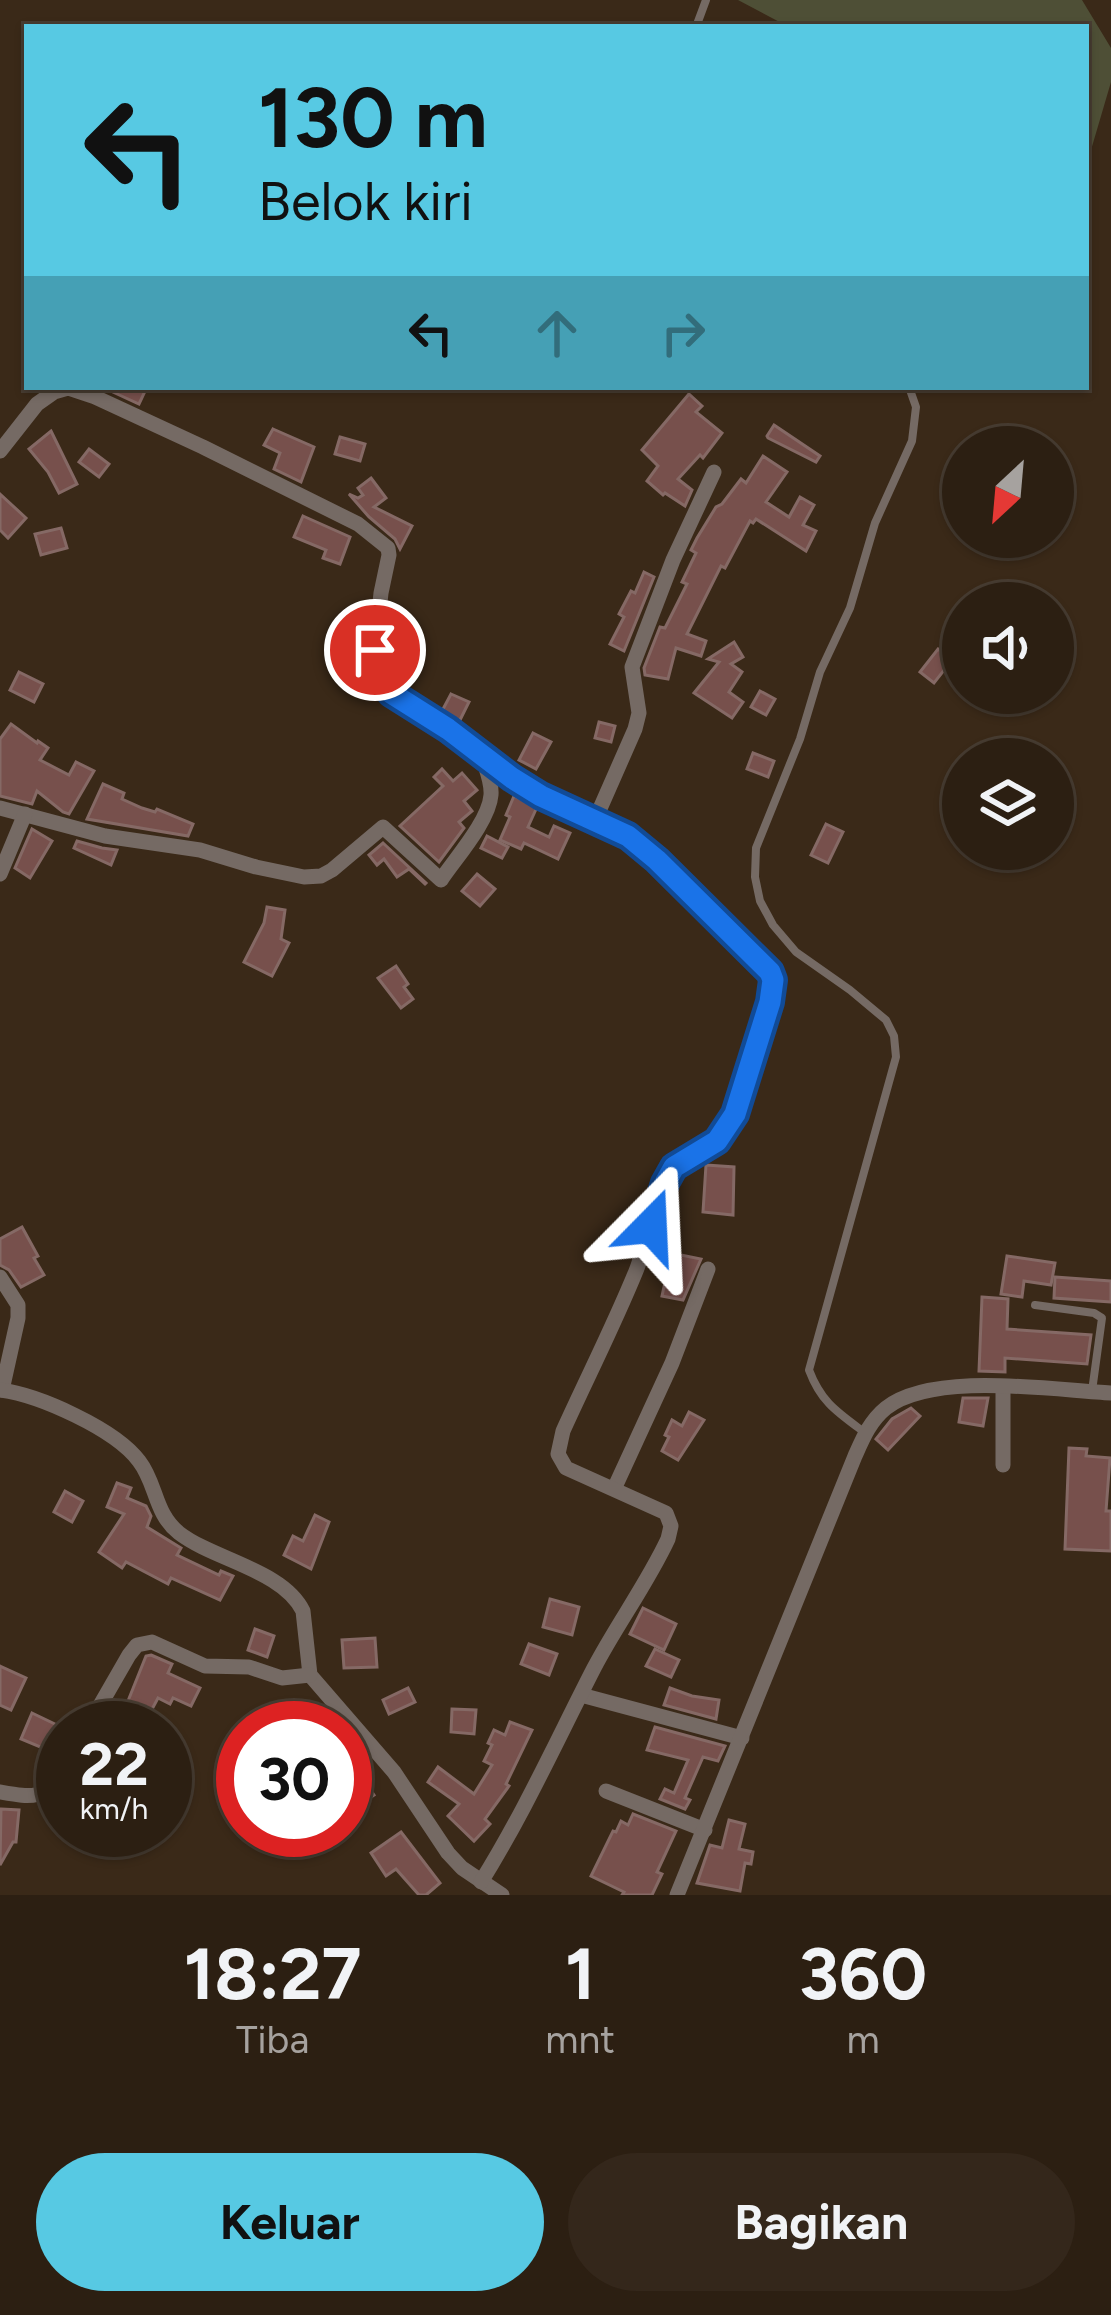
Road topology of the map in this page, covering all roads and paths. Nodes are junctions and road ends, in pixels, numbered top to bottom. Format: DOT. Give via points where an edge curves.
graph roads {
  1 [pos="61,390"];
  2 [pos="74,390"];
  3 [pos="910,390"];
  4 [pos="0,451"];
  5 [pos="713,472"];
  6 [pos="481,752"];
  7 [pos="0,808"];
  8 [pos="25,814"];
  9 [pos="595,820"];
  10 [pos="0,874"];
  11 [pos="708,1269"];
  12 [pos="0,1277"];
  13 [pos="1036,1305"];
  14 [pos="1003,1387"];
  15 [pos="1,1390"];
  16 [pos="1092,1392"];
  17 [pos="1111,1394"];
  18 [pos="865,1433"];
  19 [pos="1003,1465"];
  20 [pos="614,1489"];
  21 [pos="310,1675"];
  22 [pos="581,1695"];
  23 [pos="102,1701"];
  24 [pos="742,1738"];
  25 [pos="607,1791"];
  26 [pos="0,1792"];
  27 [pos="36,1795"];
  28 [pos="705,1830"];
  29 [pos="481,1882"];
  30 [pos="502,1895"];
  31 [pos="676,1895"];
  1 -- 4 [label="street" via="37,404"];
  2 -- 6 [label="street" via="370,531 389,555 377,673 391,693"];
  3 -- 18 [label="lane" via="912,440 756,848 760,901 773,925 796,952 872,1006 894,1036 896,1057 809,1370 832,1408"];
  5 -- 9 [label="street" via="632,667 639,713"];
  6 -- 8 [label="street" via="488,808 441,880 382,827 332,870 304,877"];
  6 -- 9 [label="street" via="541,796"];
  7 -- 8 [label="street"];
  8 -- 10 [label="street"];
  9 -- 20 [label="street" via="657,860 773,980 735,1114 717,1141 674,1167 665,1183 637,1269 563,1431 561,1464"];
  11 -- 20 [label="street"];
  12 -- 15 [label="street" via="18,1305"];
  13 -- 16 [label="lane" via="1102,1318"];
  14 -- 16 [label="street"];
  14 -- 18 [label="street" via="915,1394 887,1407"];
  14 -- 19 [label="street"];
  15 -- 21 [label="street" via="64,1410 121,1444 138,1459 176,1531 286,1590 303,1611"];
  16 -- 17 [label="street"];
  18 -- 24 [label="street"];
  20 -- 22 [label="street" via="666,1513 671,1526"];
  21 -- 23 [label="street" via="205,1666 143,1642"];
  21 -- 29 [label="street" via="394,1772 448,1853"];
  22 -- 24 [label="street"];
  22 -- 29 [label="street"];
  24 -- 28 [label="street"];
  25 -- 28 [label="street"];
  26 -- 27 [label="street"];
  28 -- 31 [label="street"];
  29 -- 30 [label="street"];
}
